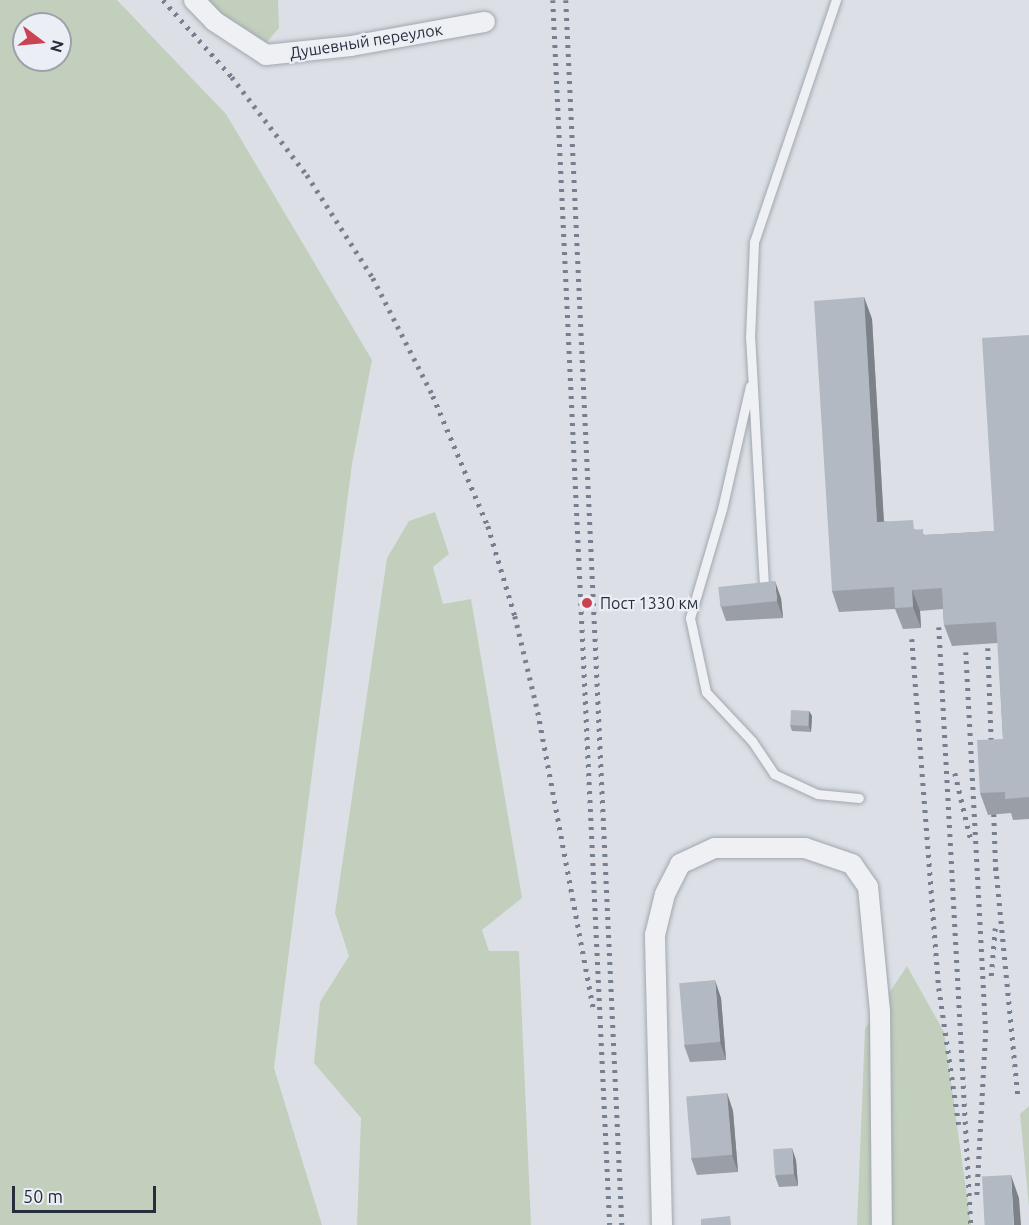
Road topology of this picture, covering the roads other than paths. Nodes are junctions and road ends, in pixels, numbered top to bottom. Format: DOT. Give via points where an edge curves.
graph roads {
  1 [pos="194,0"];
  2 [pos="836,0"];
  3 [pos="485,22"];
  4 [pos="752,375"];
  5 [pos="765,585"];
  6 [pos="859,798"];
  7 [pos="662,1225"];
  8 [pos="882,1225"];
  1 -- 3 [label="street, Душевный переулок" via="213,21 266,55 351,46"];
  2 -- 4 [label="lane" via="754,242"];
  4 -- 5 [label="lane"];
  4 -- 6 [label="lane" via="722,509 690,618 706,692 752,741 774,774 817,794"];
  7 -- 8 [label="street" via="655,935 664,894 680,864 715,848 805,848 852,864 868,887 880,1011"];
}
